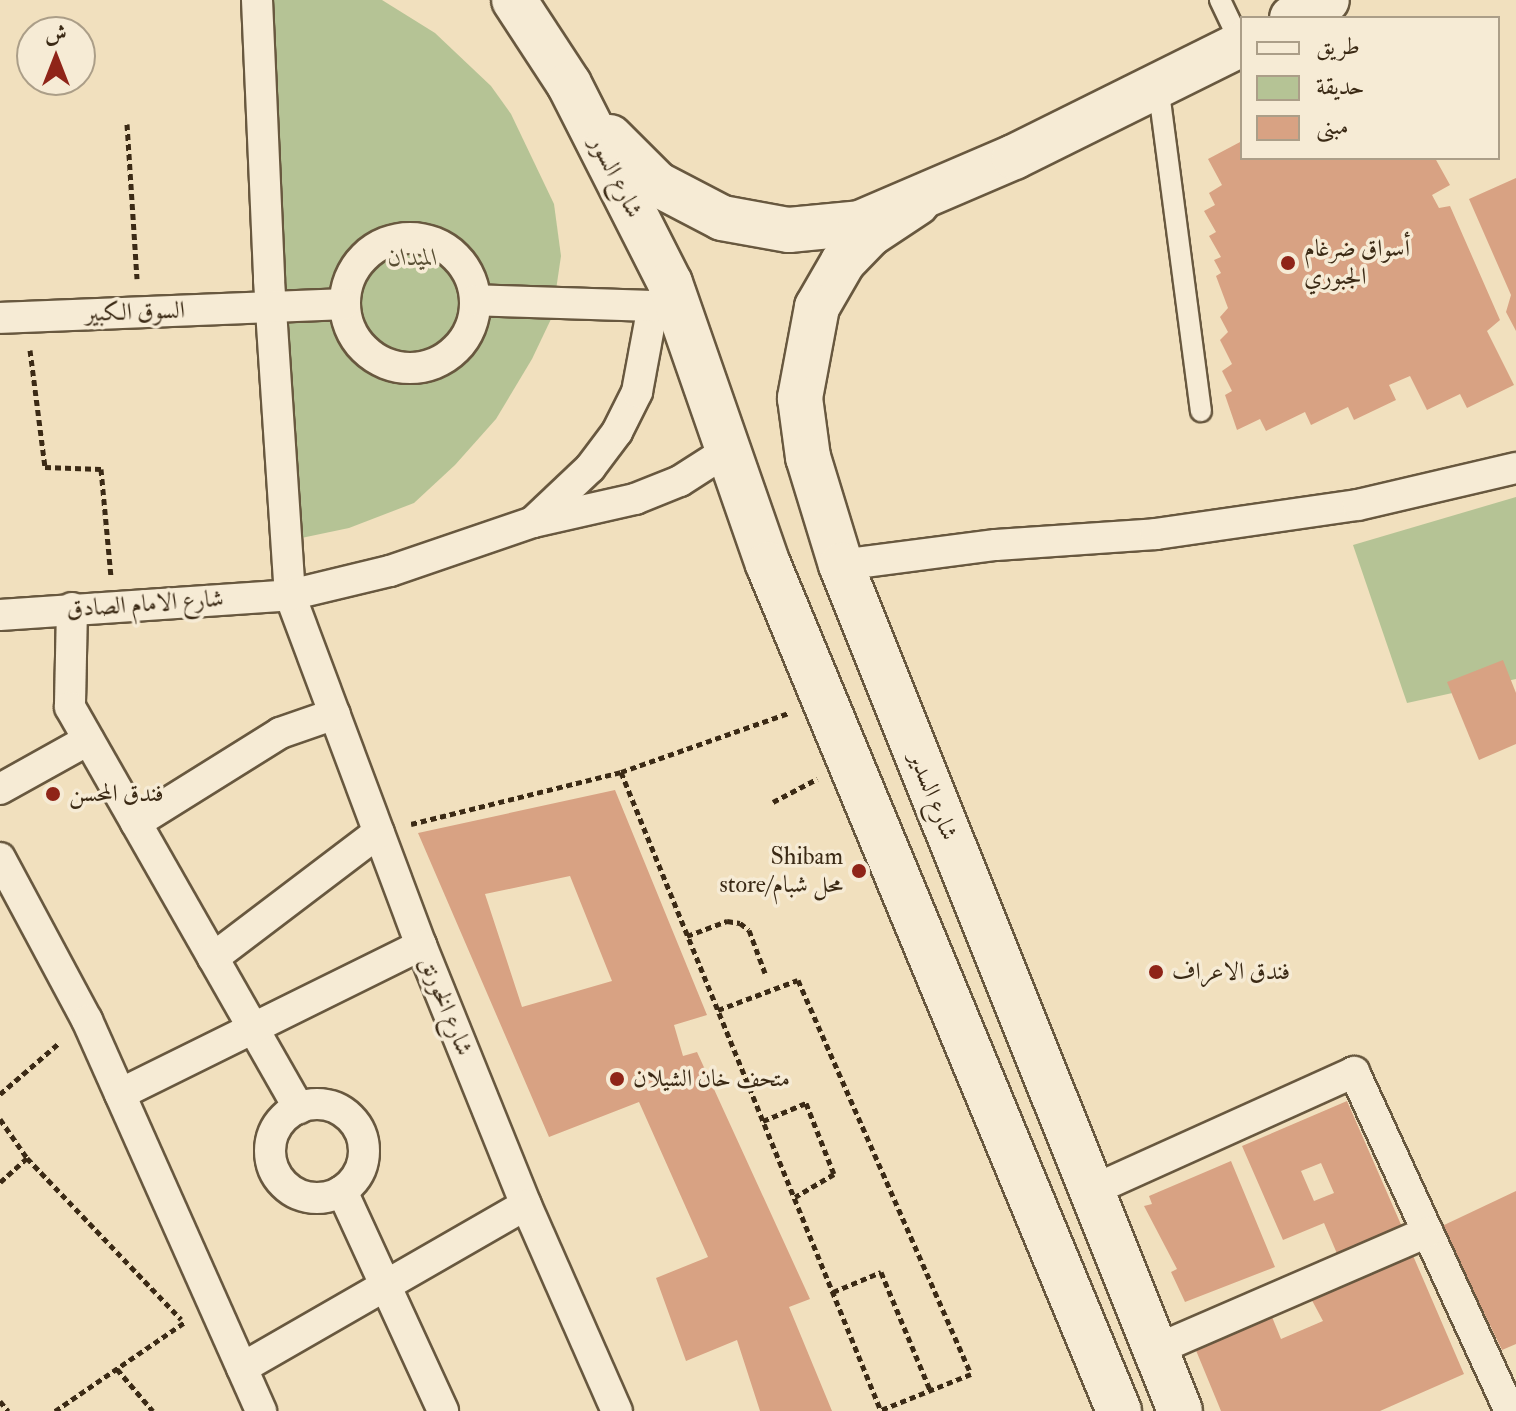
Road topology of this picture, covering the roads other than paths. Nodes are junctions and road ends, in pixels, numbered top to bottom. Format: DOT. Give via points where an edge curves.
graph roads {
  1 [pos="257,0"];
  2 [pos="514,0"];
  3 [pos="1220,0"];
  4 [pos="1327,0"];
  5 [pos="1296,16"];
  6 [pos="1240,40"];
  7 [pos="1240,45"];
  8 [pos="569,84"];
  9 [pos="1158,85"];
  10 [pos="917,203"];
  11 [pos="476,300"];
  12 [pos="344,304"];
  13 [pos="271,307"];
  14 [pos="13,317"];
  15 [pos="1201,411"];
  16 [pos="730,449"];
  17 [pos="1512,462"];
  18 [pos="533,522"];
  19 [pos="841,565"];
  20 [pos="290,595"];
  21 [pos="72,608"];
  22 [pos="0,615"];
  23 [pos="335,714"];
  24 [pos="88,740"];
  25 [pos="0,789"];
  26 [pos="136,823"];
  27 [pos="379,832"];
  28 [pos="0,858"];
  29 [pos="988,935"];
  30 [pos="421,945"];
  31 [pos="213,958"];
  32 [pos="932,960"];
  33 [pos="254,1027"];
  34 [pos="120,1094"];
  35 [pos="299,1108"];
  36 [pos="342,1191"];
  37 [pos="1091,1191"];
  38 [pos="526,1205"];
  39 [pos="1428,1232"];
  40 [pos="386,1288"];
  41 [pos="1155,1350"];
  42 [pos="242,1368"];
  43 [pos="261,1411"];
  44 [pos="443,1411"];
  45 [pos="617,1411"];
  46 [pos="1119,1411"];
  47 [pos="1180,1411"];
  48 [pos="1510,1411"];
  1 -- 13 [label="street, شارع الخورنق"];
  2 -- 8 [label="main road, شارع السور"];
  3 -- 6 [label="lane"];
  4 -- 5 [label="main road"];
  7 -- 9 [label="main road"];
  8 -- 10 [label="main road" via="616,144 657,184 722,218 789,230 860,223"];
  8 -- 16 [label="main road, شارع السور" via="670,283"];
  9 -- 10 [label="main road"];
  9 -- 15 [label="lane"];
  10 -- 19 [label="main road, شارع السدير" via="870,234 843,262 817,307 805,350 800,398 808,457"];
  11 -- 12 [label="street" via="461,261 426,239 405,237 383,242 364,255 351,273"];
  11 -- 12 [label="street" via="465,339 432,365 412,369 389,366 370,355 354,338"];
  11 -- 18 [label="street" via="653,306 637,392 617,432 590,468"];
  12 -- 13 [label="street, السوق الكبير"];
  13 -- 14 [label="street, السوق الكبير"];
  13 -- 20 [label="street, شارع الخورنق"];
  16 -- 18 [label="street, شارع الامام الصادق" via="680,481 635,499"];
  16 -- 32 [label="main road" via="768,564"];
  17 -- 19 [label="street" via="1358,505"];
  18 -- 20 [label="street, شارع الامام الصادق" via="404,566"];
  19 -- 29 [label="main road, شارع السدير"];
  20 -- 21 [label="street, شارع الامام الصادق"];
  20 -- 23 [label="street, شارع الخورنق"];
  21 -- 22 [label="street, شارع الامام الصادق"];
  21 -- 24 [label="street" via="70,707"];
  23 -- 26 [label="street" via="280,733"];
  23 -- 27 [label="street, شارع الخورنق"];
  24 -- 25 [label="street"];
  24 -- 26 [label="street"];
  26 -- 31 [label="street"];
  27 -- 30 [label="street, شارع الخورنق"];
  27 -- 31 [label="street"];
  28 -- 34 [label="street" via="87,1020"];
  29 -- 32 [label="main road"];
  29 -- 37 [label="main road, شارع السدير"];
  30 -- 33 [label="street"];
  30 -- 38 [label="street, شارع الخورنق"];
  31 -- 33 [label="street"];
  32 -- 46 [label="main road"];
  33 -- 34 [label="street"];
  33 -- 35 [label="street"];
  34 -- 42 [label="street"];
  35 -- 36 [label="street" via="330,1106 356,1123 364,1153 361,1168"];
  35 -- 36 [label="street" via="286,1116 271,1142 275,1172 297,1194 327,1197"];
  36 -- 40 [label="street"];
  37 -- 39 [label="street" via="1354,1072"];
  37 -- 41 [label="main road, شارع السدير"];
  38 -- 40 [label="street"];
  38 -- 45 [label="street, شارع الخورنق"];
  39 -- 41 [label="street"];
  39 -- 48 [label="street"];
  40 -- 42 [label="street"];
  40 -- 44 [label="street"];
  41 -- 47 [label="main road, شارع السدير"];
  42 -- 43 [label="street"];
}
